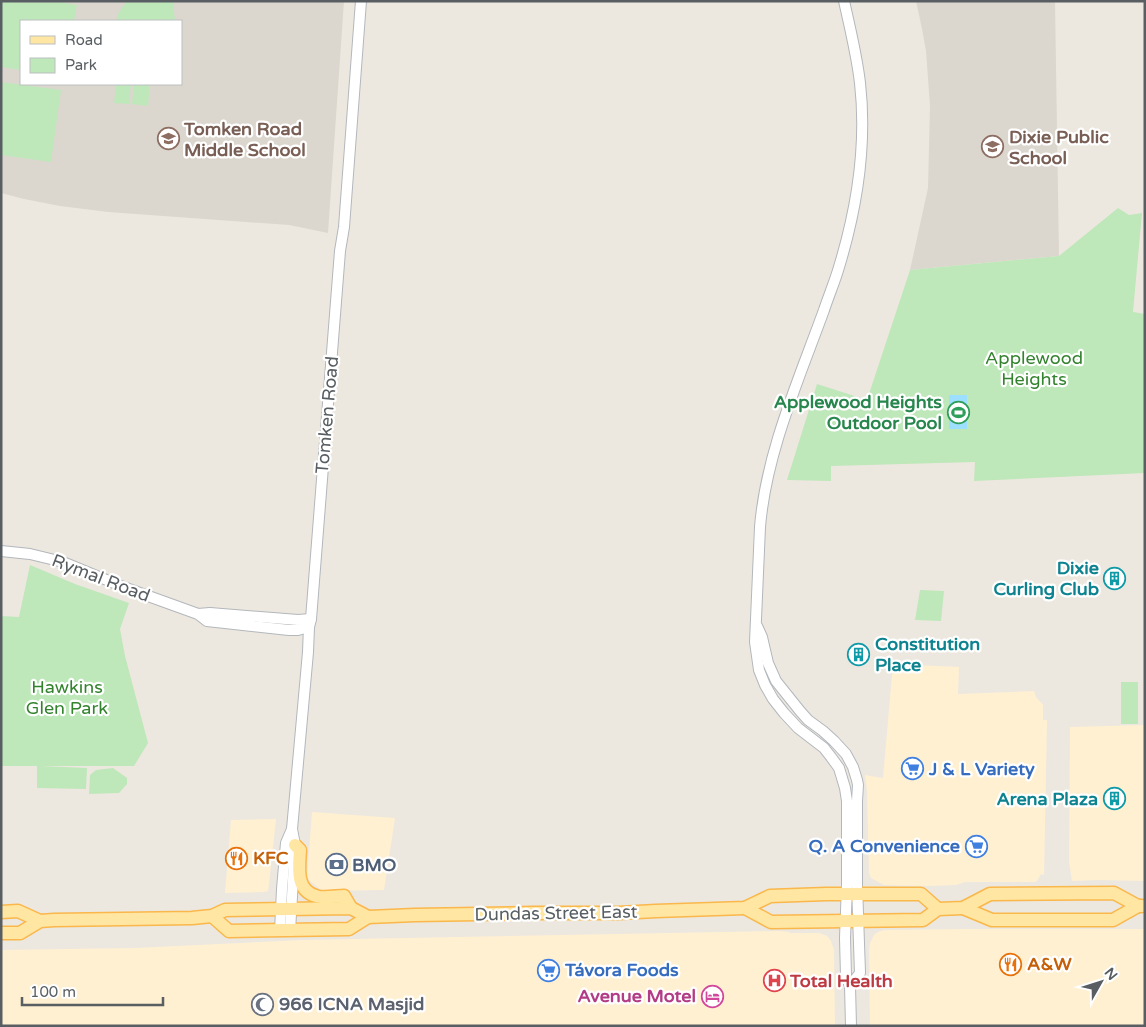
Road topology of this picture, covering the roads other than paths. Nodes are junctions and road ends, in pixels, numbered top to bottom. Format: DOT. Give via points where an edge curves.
graph roads {
  1 [pos="361,1"];
  2 [pos="844,1"];
  3 [pos="1,551"];
  4 [pos="310,623"];
  5 [pos="292,829"];
  6 [pos="295,844"];
  7 [pos="852,894"];
  8 [pos="1141,906"];
  9 [pos="351,908"];
  10 [pos="745,908"];
  11 [pos="963,908"];
  12 [pos="286,909"];
  13 [pos="938,909"];
  14 [pos="1,912"];
  15 [pos="212,916"];
  16 [pos="368,917"];
  17 [pos="859,920"];
  18 [pos="40,921"];
  19 [pos="846,921"];
  20 [pos="285,931"];
  21 [pos="1,933"];
  22 [pos="850,986"];
  23 [pos="851,1026"];
  1 -- 4 [label="street, Tomken Road"];
  2 -- 7 [label="street" via="861,85 862,147 858,185 839,268 768,474 761,508 756,626 776,681 804,716 846,754 853,767 858,785"];
  3 -- 4 [label="street, Rymal Road" via="52,558 198,614"];
  4 -- 5 [label="street, Tomken Road"];
  5 -- 6 [label="street, Tomken Road"];
  5 -- 12 [label="street, Tomken Road" via="286,844"];
  6 -- 9 [label="main road" via="300,850 299,878 302,886 317,897 344,896"];
  6 -- 12 [label="street, Tomken Road"];
  7 -- 10 [label="main road, Dundas Street East" via="770,896"];
  7 -- 13 [label="main road, Dundas Street East" via="921,894"];
  7 -- 17 [label="street"];
  7 -- 19 [label="street"];
  8 -- 11 [label="main road" via="1112,920 992,920"];
  8 -- 11 [label="main road" via="1114,893 1018,893 990,894"];
  9 -- 12 [label="main road, Dundas Street East"];
  9 -- 16 [label="main road, Dundas Street East"];
  10 -- 16 [label="main road, Dundas Street East"];
  10 -- 19 [label="main road" via="771,922"];
  11 -- 13 [label="main road"];
  12 -- 15 [label="main road, Dundas Street East" via="225,910"];
  12 -- 20 [label="street, Tomken Road"];
  13 -- 17 [label="main road" via="923,920"];
  14 -- 18 [label="main road, Dundas Street East" via="18,911"];
  15 -- 18 [label="main road, Dundas Street East"];
  15 -- 20 [label="main road" via="229,931"];
  16 -- 20 [label="main road" via="349,930"];
  17 -- 19 [label="main road"];
  17 -- 22 [label="street" via="860,973"];
  18 -- 21 [label="main road, Dundas Street East" via="20,933"];
  19 -- 22 [label="street" via="846,976"];
  22 -- 23 [label="street"];
}
